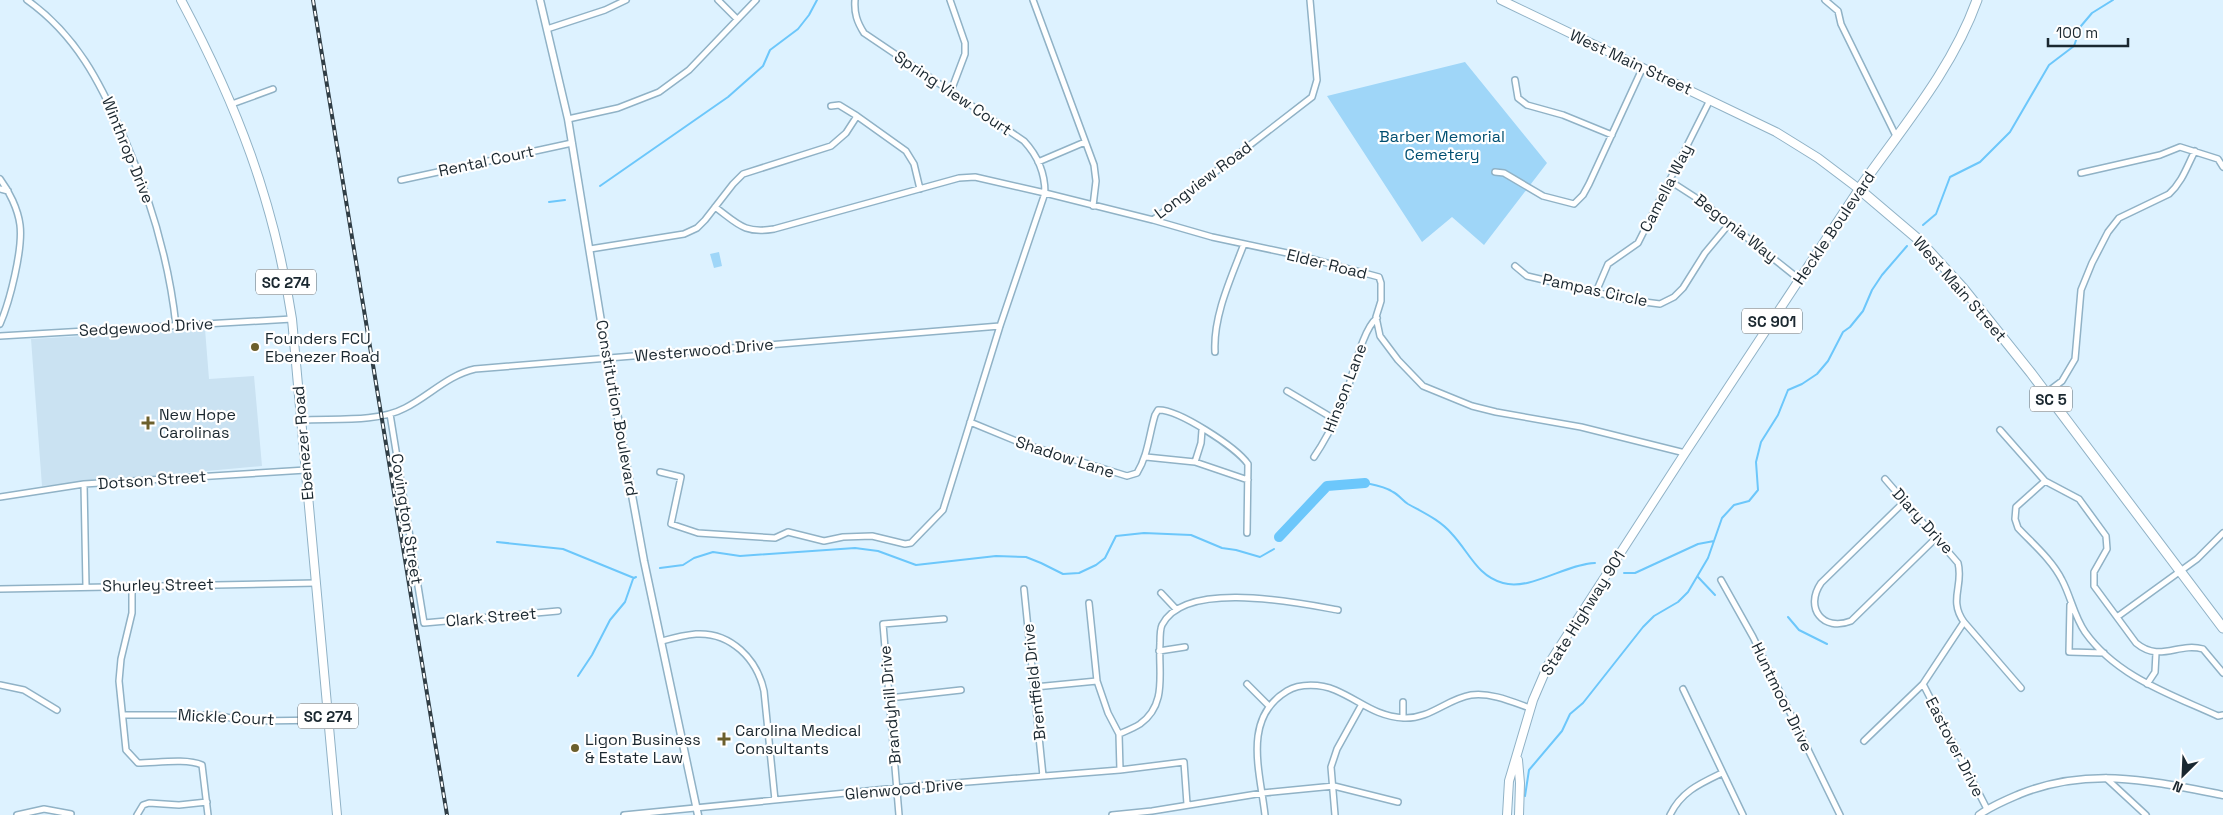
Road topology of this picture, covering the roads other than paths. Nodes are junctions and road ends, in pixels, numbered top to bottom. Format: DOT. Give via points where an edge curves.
graph roads {
  1 [pos="28,0"];
  2 [pos="540,0"];
  3 [pos="626,0"];
  4 [pos="718,0"];
  5 [pos="756,0"];
  6 [pos="856,0"];
  7 [pos="950,0"];
  8 [pos="1033,0"];
  9 [pos="1310,0"];
  10 [pos="1501,0"];
  11 [pos="1825,0"];
  12 [pos="1977,0"];
  13 [pos="185,2"];
  14 [pos="737,19"];
  15 [pos="547,29"];
  16 [pos="1643,67"];
  17 [pos="1515,80"];
  18 [pos="274,89"];
  19 [pos="951,91"];
  20 [pos="1710,100"];
  21 [pos="232,104"];
  22 [pos="831,106"];
  23 [pos="857,116"];
  24 [pos="568,119"];
  25 [pos="1612,135"];
  26 [pos="1896,136"];
  27 [pos="1085,142"];
  28 [pos="572,143"];
  29 [pos="2196,151"];
  30 [pos="1038,162"];
  31 [pos="2223,167"];
  32 [pos="1494,172"];
  33 [pos="2081,173"];
  34 [pos="0,179"];
  35 [pos="401,180"];
  36 [pos="1670,181"];
  37 [pos="0,189"];
  38 [pos="920,189"];
  39 [pos="1859,189"];
  40 [pos="8,191"];
  41 [pos="1044,194"];
  42 [pos="1093,206"];
  43 [pos="715,207"];
  44 [pos="1153,220"];
  45 [pos="1730,223"];
  46 [pos="1244,244"];
  47 [pos="590,249"];
  48 [pos="1514,266"];
  49 [pos="1799,279"];
  50 [pos="1596,292"];
  51 [pos="1377,318"];
  52 [pos="292,319"];
  53 [pos="0,324"];
  54 [pos="176,326"];
  55 [pos="1000,326"];
  56 [pos="0,336"];
  57 [pos="1215,352"];
  58 [pos="607,358"];
  59 [pos="1287,391"];
  60 [pos="2046,393"];
  61 [pos="390,414"];
  62 [pos="1334,419"];
  63 [pos="301,420"];
  64 [pos="970,422"];
  65 [pos="1202,430"];
  66 [pos="2000,430"];
  67 [pos="1684,452"];
  68 [pos="1146,457"];
  69 [pos="1314,457"];
  70 [pos="1195,462"];
  71 [pos="306,470"];
  72 [pos="660,472"];
  73 [pos="1885,479"];
  74 [pos="1248,480"];
  75 [pos="2045,481"];
  76 [pos="84,484"];
  77 [pos="0,497"];
  78 [pos="1905,501"];
  79 [pos="2223,532"];
  80 [pos="1247,533"];
  81 [pos="1937,537"];
  82 [pos="2180,570"];
  83 [pos="1721,580"];
  84 [pos="316,583"];
  85 [pos="86,586"];
  86 [pos="132,586"];
  87 [pos="0,589"];
  88 [pos="1024,589"];
  89 [pos="1161,593"];
  90 [pos="2070,601"];
  91 [pos="1089,603"];
  92 [pos="1176,609"];
  93 [pos="1338,610"];
  94 [pos="558,611"];
  95 [pos="2117,617"];
  96 [pos="944,619"];
  97 [pos="1964,622"];
  98 [pos="424,623"];
  99 [pos="2223,628"];
  100 [pos="662,641"];
  101 [pos="1185,647"];
  102 [pos="1159,651"];
  103 [pos="2104,652"];
  104 [pos="2156,653"];
  105 [pos="2223,674"];
  106 [pos="1097,680"];
  107 [pos="1247,684"];
  108 [pos="1923,684"];
  109 [pos="2146,684"];
  110 [pos="0,685"];
  111 [pos="1034,687"];
  112 [pos="2021,688"];
  113 [pos="961,690"];
  114 [pos="1683,690"];
  115 [pos="889,698"];
  116 [pos="1403,702"];
  117 [pos="1362,704"];
  118 [pos="1268,706"];
  119 [pos="1530,708"];
  120 [pos="57,710"];
  121 [pos="123,715"];
  122 [pos="2223,715"];
  123 [pos="1403,718"];
  124 [pos="329,720"];
  125 [pos="1119,734"];
  126 [pos="1864,741"];
  127 [pos="1517,755"];
  128 [pos="1120,770"];
  129 [pos="1722,773"];
  130 [pos="1044,776"];
  131 [pos="2106,777"];
  132 [pos="1334,786"];
  133 [pos="898,790"];
  134 [pos="1262,793"];
  135 [pos="2223,795"];
  136 [pos="775,800"];
  137 [pos="207,802"];
  138 [pos="1398,802"];
  139 [pos="1187,804"];
  140 [pos="1987,809"];
  141 [pos="697,812"];
  142 [pos="70,814"];
  143 [pos="637,814"];
  144 [pos="17,815"];
  145 [pos="137,815"];
  146 [pos="208,815"];
  147 [pos="337,815"];
  148 [pos="624,815"];
  149 [pos="899,815"];
  150 [pos="1113,815"];
  151 [pos="1265,815"];
  152 [pos="1335,815"];
  153 [pos="1507,815"];
  154 [pos="1519,815"];
  155 [pos="1670,815"];
  156 [pos="1743,815"];
  157 [pos="1840,815"];
  158 [pos="1979,815"];
  159 [pos="2146,815"];
  1 -- 54 [label="street, Winthrop Drive" via="55,22 80,52 114,112 158,228 168,266"];
  2 -- 15 [label="street, Constitution Boulevard"];
  3 -- 15 [label="street"];
  4 -- 14 [label="street"];
  5 -- 14 [label="street"];
  6 -- 19 [label="street, Spring View Court" via="857,22 864,33"];
  7 -- 19 [label="street" via="965,42 965,54"];
  8 -- 27 [label="street"];
  9 -- 44 [label="street, Longview Road" via="1318,80 1312,97"];
  10 -- 16 [label="main road, West Main Street"];
  11 -- 26 [label="street" via="1838,11 1841,24"];
  12 -- 26 [label="highway, Heckle Boulevard / SC 901" via="1955,50"];
  13 -- 21 [label="main road, Ebenezer Road / SC 274"];
  14 -- 24 [label="street" via="689,70 659,92 618,108"];
  15 -- 24 [label="street, Constitution Boulevard"];
  16 -- 20 [label="main road, West Main Street"];
  16 -- 25 [label="street"];
  17 -- 25 [label="street" via="1518,98 1527,105 1564,115"];
  18 -- 21 [label="street"];
  19 -- 30 [label="street, Spring View Court" via="1024,141"];
  20 -- 36 [label="street, Camella Way"];
  20 -- 39 [label="main road, West Main Street" via="1797,144"];
  21 -- 52 [label="main road, Ebenezer Road / SC 274" via="256,165 274,226"];
  22 -- 23 [label="street" via="838,106"];
  23 -- 38 [label="street" via="906,150 914,164"];
  23 -- 43 [label="street" via="843,137 831,146 743,174"];
  24 -- 28 [label="street, Constitution Boulevard"];
  25 -- 32 [label="street" via="1583,195 1574,204 1543,196 1504,173"];
  26 -- 39 [label="highway, Heckle Boulevard / SC 901"];
  27 -- 30 [label="street"];
  27 -- 42 [label="street" via="1094,165"];
  28 -- 35 [label="street, Rental Court"];
  28 -- 47 [label="street, Constitution Boulevard"];
  29 -- 31 [label="street" via="2218,159"];
  29 -- 33 [label="street" via="2180,147"];
  29 -- 60 [label="street" via="2169,194 2119,218 2108,232 2081,290 2075,359 2062,381"];
  30 -- 41 [label="street, Spring View Court" via="1045,182"];
  34 -- 40 [label="street"];
  36 -- 45 [label="street, Begonia Way"];
  36 -- 50 [label="street, Camella Way" via="1638,243 1608,264"];
  37 -- 40 [label="street"];
  38 -- 41 [label="street" via="975,177"];
  38 -- 43 [label="street" via="756,232"];
  39 -- 49 [label="main road, Heckle Boulevard / SC 901"];
  39 -- 60 [label="highway, West Main Street / SC 5" via="1949,271"];
  40 -- 53 [label="street" via="20,224 21,240"];
  41 -- 42 [label="street, Longview Road"];
  41 -- 55 [label="street"];
  42 -- 44 [label="street, Longview Road"];
  43 -- 47 [label="street" via="697,228 684,234"];
  44 -- 46 [label="street, Elder Road"];
  45 -- 49 [label="street, Begonia Way"];
  45 -- 50 [label="street, Pampas Circle" via="1674,297 1660,304"];
  46 -- 51 [label="street, Elder Road" via="1379,277 1381,301"];
  46 -- 57 [label="street" via="1214,336"];
  47 -- 58 [label="street, Constitution Boulevard"];
  48 -- 50 [label="street, Pampas Circle" via="1527,276"];
  49 -- 67 [label="main road, Heckle Boulevard / SC 901"];
  51 -- 62 [label="street, Hinson Lane" via="1366,334 1342,405"];
  51 -- 67 [label="street, Elder Road" via="1380,336 1423,386 1499,413 1581,427"];
  52 -- 54 [label="street, Sedgewood Drive"];
  52 -- 63 [label="main road, Ebenezer Road / SC 274"];
  54 -- 56 [label="street, Sedgewood Drive"];
  55 -- 58 [label="street, Westerwood Drive"];
  55 -- 64 [label="street"];
  58 -- 61 [label="street, Westerwood Drive" via="466,371"];
  58 -- 100 [label="street, Constitution Boulevard"];
  59 -- 62 [label="street"];
  60 -- 82 [label="highway, West Main Street / SC 5"];
  61 -- 63 [label="street, Westerwood Drive"];
  61 -- 98 [label="street, Covington Street"];
  62 -- 69 [label="street, Hinson Lane"];
  63 -- 71 [label="main road, Ebenezer Road / SC 274"];
  64 -- 68 [label="street, Shadow Lane" via="1021,443 1127,476 1137,473"];
  64 -- 72 [label="street" via="943,510 908,544 872,536 824,541 788,532 775,538 698,533 671,524 681,477"];
  65 -- 68 [label="street" via="1166,409 1158,410"];
  65 -- 70 [label="street"];
  65 -- 74 [label="street" via="1242,456 1248,464"];
  66 -- 75 [label="street"];
  67 -- 119 [label="main road, State Highway 901 / SC 901" via="1548,665"];
  68 -- 70 [label="street"];
  70 -- 74 [label="street"];
  71 -- 76 [label="street, Dotson Street"];
  71 -- 84 [label="main road, Ebenezer Road / SC 274"];
  73 -- 78 [label="street, Diary Drive"];
  74 -- 80 [label="street"];
  75 -- 90 [label="street" via="2016,507 2015,519 2018,528 2056,570"];
  75 -- 95 [label="street" via="2078,499 2106,536 2107,549 2094,572 2093,581"];
  76 -- 77 [label="street, Dotson Street"];
  76 -- 85 [label="street"];
  78 -- 81 [label="street, Diary Drive"];
  78 -- 81 [label="street" via="1821,583 1814,599 1819,616 1835,625 1851,621"];
  79 -- 82 [label="street" via="2197,559"];
  81 -- 97 [label="street, Diary Drive" via="1958,562 1956,604"];
  82 -- 95 [label="street"];
  82 -- 99 [label="highway, West Main Street / SC 5"];
  83 -- 157 [label="street, Huntmoor Drive" via="1753,637"];
  84 -- 86 [label="street, Shurley Street"];
  84 -- 124 [label="main road, Ebenezer Road / SC 274"];
  85 -- 86 [label="street, Shurley Street"];
  85 -- 87 [label="street, Shurley Street"];
  86 -- 121 [label="street" via="132,613 119,681"];
  88 -- 111 [label="street, Brentfield Drive"];
  89 -- 92 [label="street"];
  90 -- 103 [label="street" via="2086,633"];
  90 -- 103 [label="street" via="2069,652"];
  91 -- 106 [label="street"];
  92 -- 93 [label="street" via="1213,598 1250,597"];
  92 -- 102 [label="street" via="1161,625"];
  94 -- 98 [label="street, Clark Street"];
  95 -- 104 [label="street" via="2136,643"];
  96 -- 115 [label="street, Brandyhill Drive" via="882,624"];
  97 -- 108 [label="street"];
  97 -- 112 [label="street"];
  100 -- 136 [label="street" via="698,634 716,636 735,644 754,663 764,691"];
  100 -- 141 [label="street, Constitution Boulevard"];
  101 -- 102 [label="street"];
  102 -- 125 [label="street" via="1160,692 1156,704 1141,724"];
  103 -- 109 [label="street" via="2110,660"];
  104 -- 105 [label="street" via="2193,647 2203,649"];
  104 -- 109 [label="street" via="2155,672"];
  106 -- 111 [label="street"];
  106 -- 125 [label="street"];
  107 -- 118 [label="street"];
  108 -- 126 [label="street"];
  108 -- 140 [label="street, Eastover Drive"];
  109 -- 122 [label="street" via="2218,716"];
  110 -- 120 [label="street" via="24,690"];
  111 -- 130 [label="street, Brentfield Drive"];
  113 -- 115 [label="street"];
  114 -- 129 [label="street"];
  115 -- 133 [label="street, Brandyhill Drive"];
  116 -- 123 [label="street"];
  117 -- 118 [label="street" via="1333,689 1305,685 1290,689"];
  117 -- 123 [label="street" via="1382,715"];
  117 -- 132 [label="street" via="1337,749 1331,767"];
  118 -- 134 [label="street" via="1260,719 1256,738"];
  119 -- 123 [label="street" via="1490,696 1472,695 1429,714"];
  119 -- 127 [label="main road, State Highway 901 / SC 901"];
  121 -- 124 [label="street, Mickle Court" via="216,715 245,721"];
  121 -- 137 [label="street" via="126,750 138,762 196,762 202,765"];
  124 -- 147 [label="main road, Ebenezer Road / SC 274"];
  125 -- 128 [label="street"];
  127 -- 153 [label="main road, State Highway 901 / SC 901" via="1509,781"];
  127 -- 154 [label="main road, SC 901"];
  128 -- 130 [label="street, Glenwood Drive"];
  128 -- 139 [label="street, Glenwood Drive" via="1184,762"];
  129 -- 155 [label="street" via="1689,790 1676,802"];
  129 -- 156 [label="street"];
  130 -- 133 [label="street, Glenwood Drive"];
  131 -- 135 [label="street" via="2151,780"];
  131 -- 140 [label="street" via="2050,784"];
  131 -- 159 [label="street"];
  132 -- 134 [label="street"];
  132 -- 138 [label="street"];
  132 -- 152 [label="street"];
  133 -- 136 [label="street, Glenwood Drive"];
  133 -- 149 [label="street, Brandyhill Drive"];
  134 -- 139 [label="street"];
  134 -- 151 [label="street"];
  136 -- 141 [label="street, Glenwood Drive"];
  137 -- 145 [label="street" via="179,805 149,803"];
  137 -- 146 [label="street"];
  139 -- 150 [label="street"];
  140 -- 158 [label="street"];
  141 -- 143 [label="street, Glenwood Drive"];
  142 -- 144 [label="street" via="44,810"];
  143 -- 148 [label="street, Glenwood Drive"];
}
